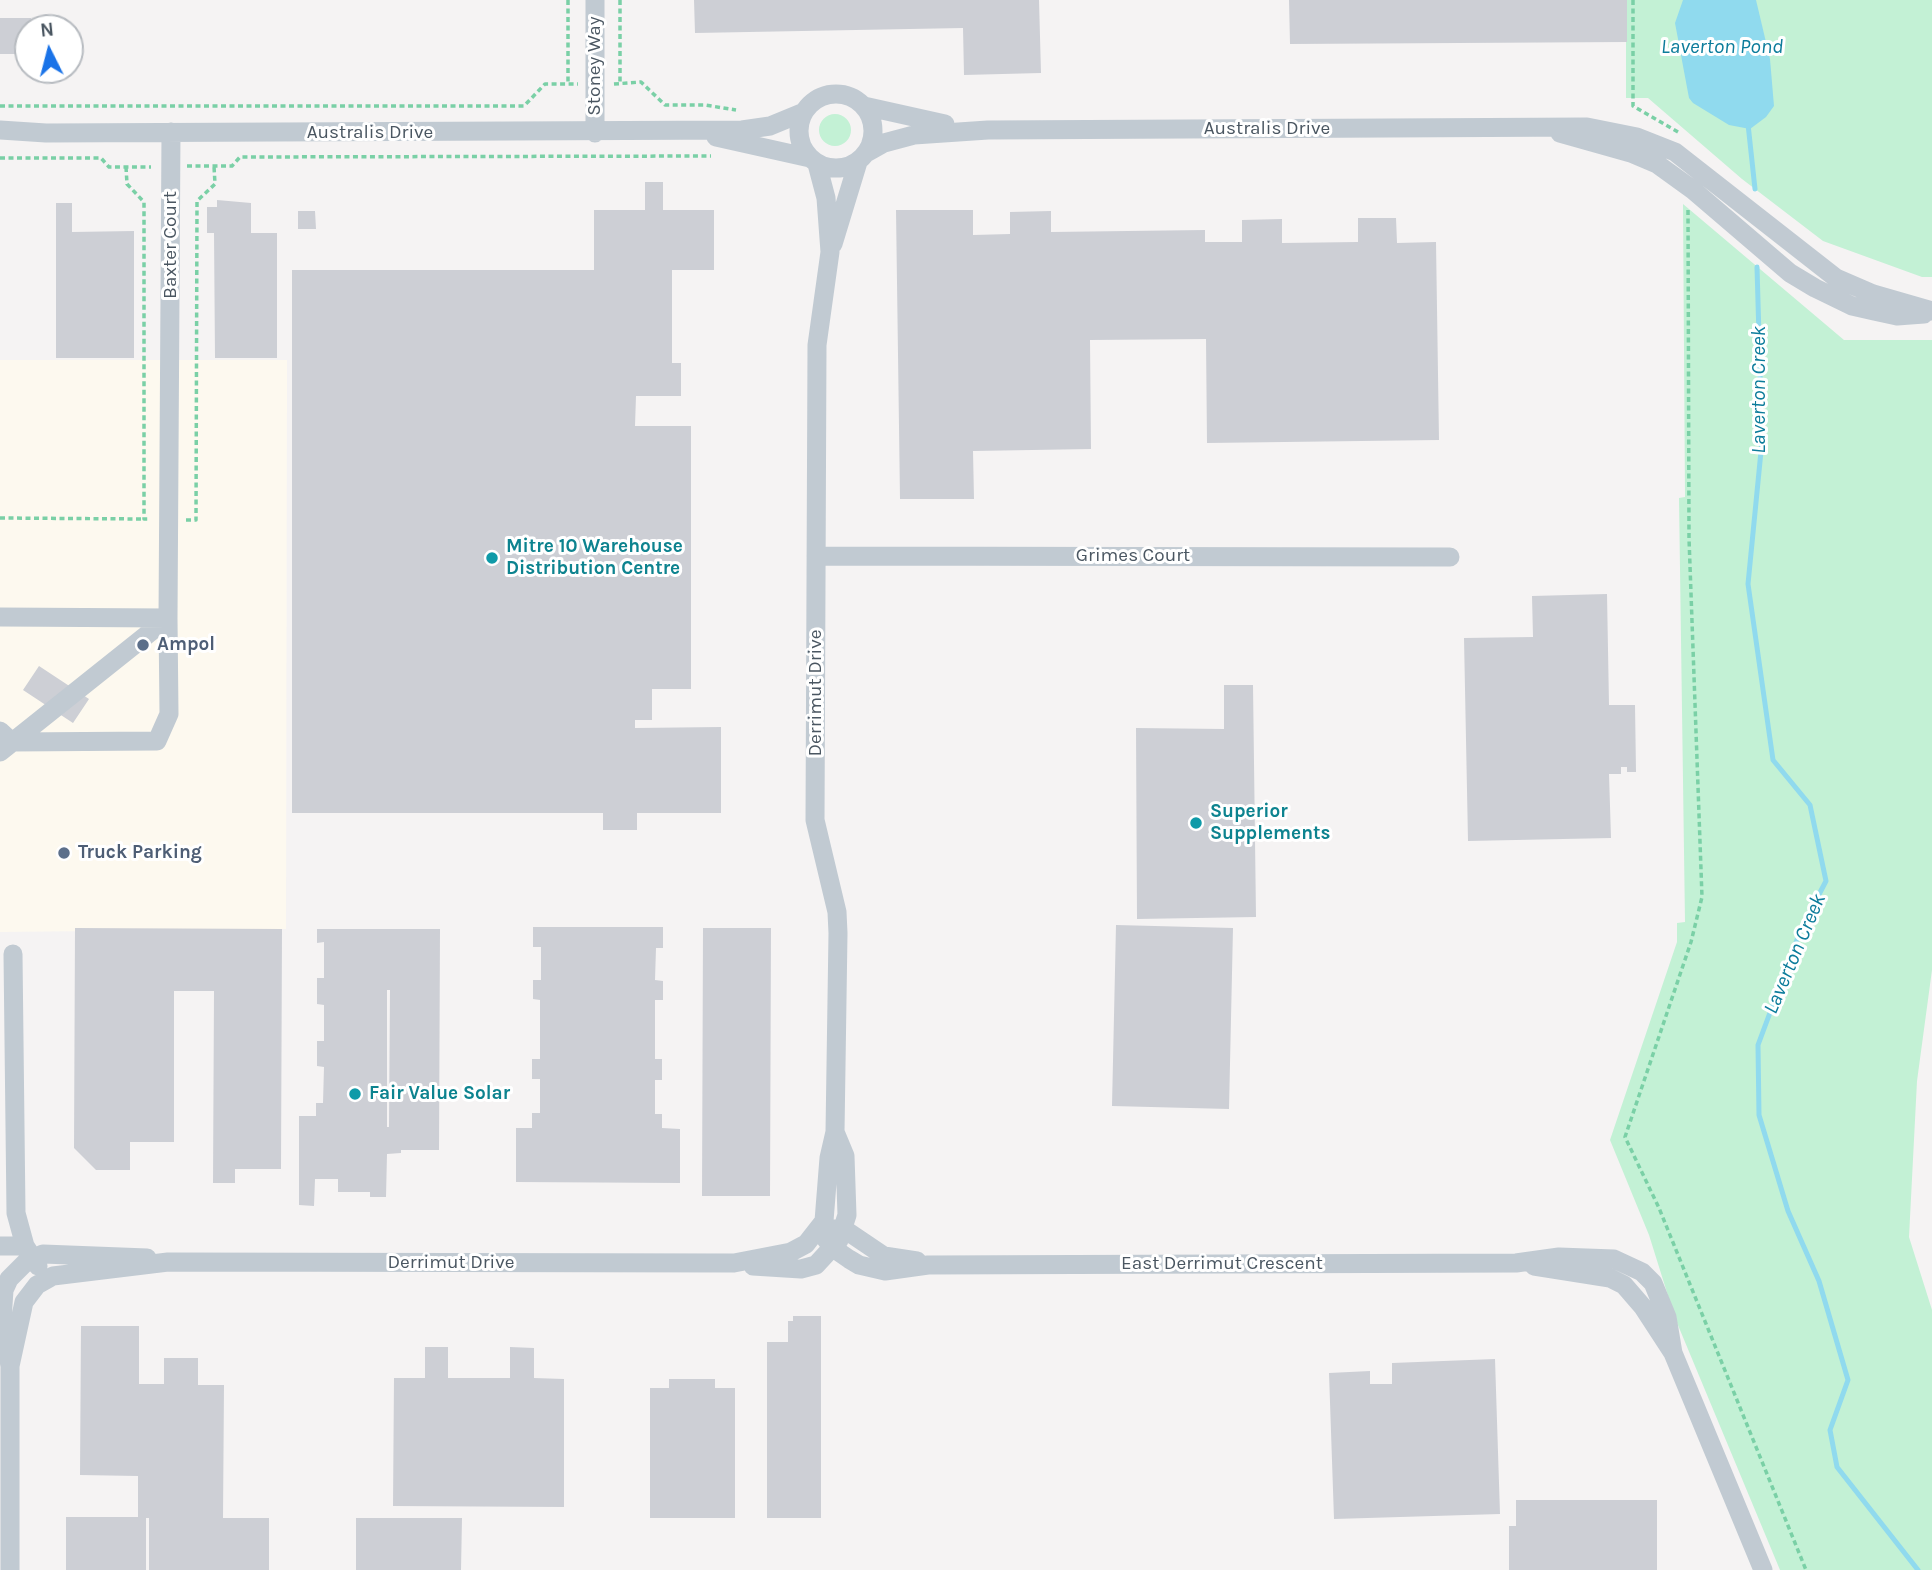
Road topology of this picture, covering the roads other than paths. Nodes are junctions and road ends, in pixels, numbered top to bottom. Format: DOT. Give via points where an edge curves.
graph roads {
  1 [pos="595,0"];
  2 [pos="864,106"];
  3 [pos="804,112"];
  4 [pos="1545,129"];
  5 [pos="0,130"];
  6 [pos="988,130"];
  7 [pos="694,131"];
  8 [pos="172,132"];
  9 [pos="46,133"];
  10 [pos="595,133"];
  11 [pos="0,136"];
  12 [pos="863,157"];
  13 [pos="813,161"];
  14 [pos="830,252"];
  15 [pos="1932,312"];
  16 [pos="816,556"];
  17 [pos="1450,557"];
  18 [pos="0,617"];
  19 [pos="168,618"];
  20 [pos="4,742"];
  21 [pos="0,770"];
  22 [pos="13,954"];
  23 [pos="835,1132"];
  24 [pos="7,1188"];
  25 [pos="818,1229"];
  26 [pos="844,1229"];
  27 [pos="0,1246"];
  28 [pos="833,1248"];
  29 [pos="29,1251"];
  30 [pos="168,1262"];
  31 [pos="734,1263"];
  32 [pos="928,1265"];
  33 [pos="46,1279"];
  34 [pos="10,1366"];
  35 [pos="10,1570"];
  36 [pos="1763,1570"];
  1 -- 10 [label="street, Stoney Way"];
  2 -- 3 [label="street" via="850,96 833,94 816,100"];
  2 -- 6 [label="street, Australis Drive"];
  2 -- 12 [label="street" via="874,125 873,139"];
  3 -- 7 [label="street, Australis Drive" via="760,129"];
  3 -- 13 [label="street" via="799,132"];
  4 -- 6 [label="street, Australis Drive"];
  4 -- 15 [label="street, Australis Drive" via="1587,127 1675,152 1836,278"];
  4 -- 15 [label="street, Australis Drive" via="1657,164 1790,272 1852,306 1897,316"];
  5 -- 9 [label="street, Australis Drive"];
  6 -- 12 [label="street, Australis Drive" via="914,135 884,143"];
  7 -- 10 [label="street, Australis Drive"];
  7 -- 13 [label="street, Australis Drive"];
  8 -- 9 [label="street, Australis Drive"];
  8 -- 10 [label="street, Australis Drive"];
  8 -- 19 [label="street, Baxter Court"];
  9 -- 11 [label="street, Australis Drive"];
  12 -- 13 [label="street" via="842,169"];
  12 -- 14 [label="street, Derrimut Drive"];
  13 -- 14 [label="street, Derrimut Drive" via="826,198"];
  14 -- 16 [label="street, Derrimut Drive" via="817,345"];
  16 -- 17 [label="street, Grimes Court"];
  16 -- 23 [label="street, Derrimut Drive" via="815,820 837,912"];
  18 -- 19 [label="street"];
  19 -- 20 [label="street"];
  19 -- 20 [label="street, Baxter Court" via="169,714 157,741"];
  20 -- 21 [label="street"];
  22 -- 24 [label="street"];
  23 -- 25 [label="street, Derrimut Drive" via="827,1210"];
  23 -- 26 [label="street, Derrimut Drive" via="845,1156"];
  24 -- 29 [label="street"];
  25 -- 26 [label="street"];
  25 -- 28 [label="street"];
  25 -- 31 [label="street, Derrimut Drive" via="806,1244 791,1252"];
  26 -- 28 [label="street, Derrimut Drive"];
  26 -- 32 [label="street, East Derrimut Crescent" via="884,1256"];
  27 -- 29 [label="street, Derrimut Drive"];
  28 -- 31 [label="street, Derrimut Drive" via="816,1265 801,1269"];
  28 -- 32 [label="street, East Derrimut Crescent" via="874,1270"];
  29 -- 30 [label="street, Derrimut Drive" via="137,1256"];
  29 -- 33 [label="street"];
  29 -- 34 [label="street" via="4,1290 2,1320"];
  30 -- 31 [label="street, Derrimut Drive"];
  30 -- 33 [label="street, Derrimut Drive"];
  32 -- 36 [label="street, East Derrimut Crescent" via="1516,1263 1581,1256 1628,1264 1653,1283 1667,1317 1673,1353"];
  33 -- 34 [label="street" via="24,1302"];
  34 -- 35 [label="street"];
}
